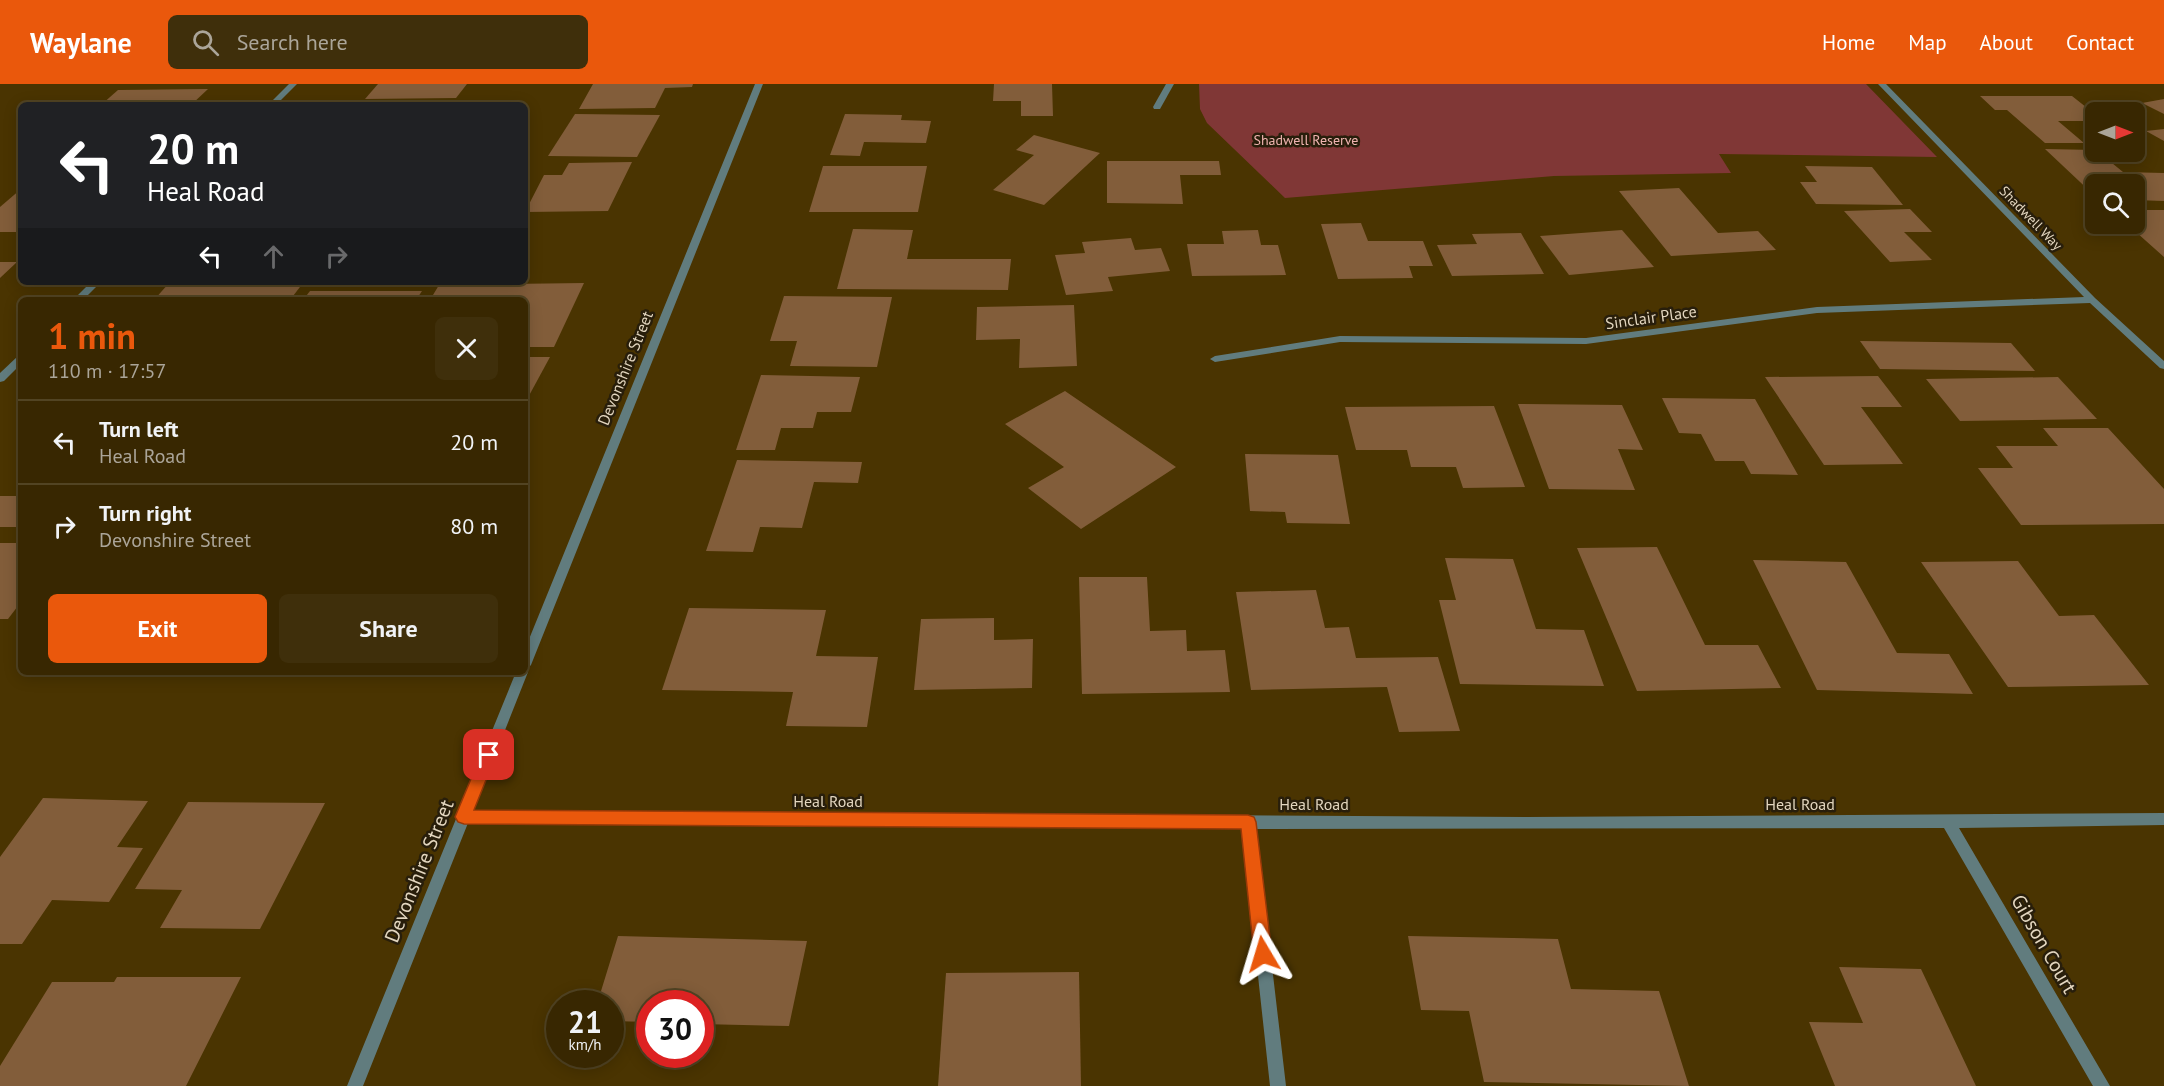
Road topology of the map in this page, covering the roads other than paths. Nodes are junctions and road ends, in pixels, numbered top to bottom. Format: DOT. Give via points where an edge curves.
graph roads {
  1 [pos="293,84"];
  2 [pos="759,84"];
  3 [pos="1170,84"];
  4 [pos="1882,84"];
  5 [pos="275,102"];
  6 [pos="1157,107"];
  7 [pos="93,285"];
  8 [pos="81,297"];
  9 [pos="2092,300"];
  10 [pos="1215,359"];
  11 [pos="18,361"];
  12 [pos="2164,366"];
  13 [pos="0,379"];
  14 [pos="528,658"];
  15 [pos="521,675"];
  16 [pos="464,817"];
  17 [pos="2164,819"];
  18 [pos="1248,822"];
  19 [pos="1949,823"];
  20 [pos="355,1086"];
  21 [pos="1278,1086"];
  22 [pos="2102,1086"];
  1 -- 5 [label="street"];
  2 -- 14 [label="street, Devonshire Street"];
  3 -- 6 [label="street"];
  4 -- 9 [label="street, Shadwell Way"];
  7 -- 8 [label="street"];
  9 -- 10 [label="street, Sinclair Place" via="1817,310 1586,341 1340,339"];
  9 -- 12 [label="street, Shadwell Way"];
  11 -- 13 [label="street"];
  15 -- 16 [label="street, Devonshire Street"];
  16 -- 18 [label="street, Heal Road"];
  16 -- 20 [label="street, Devonshire Street"];
  17 -- 19 [label="street, Heal Road"];
  18 -- 19 [label="street, Heal Road"];
  18 -- 21 [label="street"];
  19 -- 22 [label="street, Gibson Court"];
}
